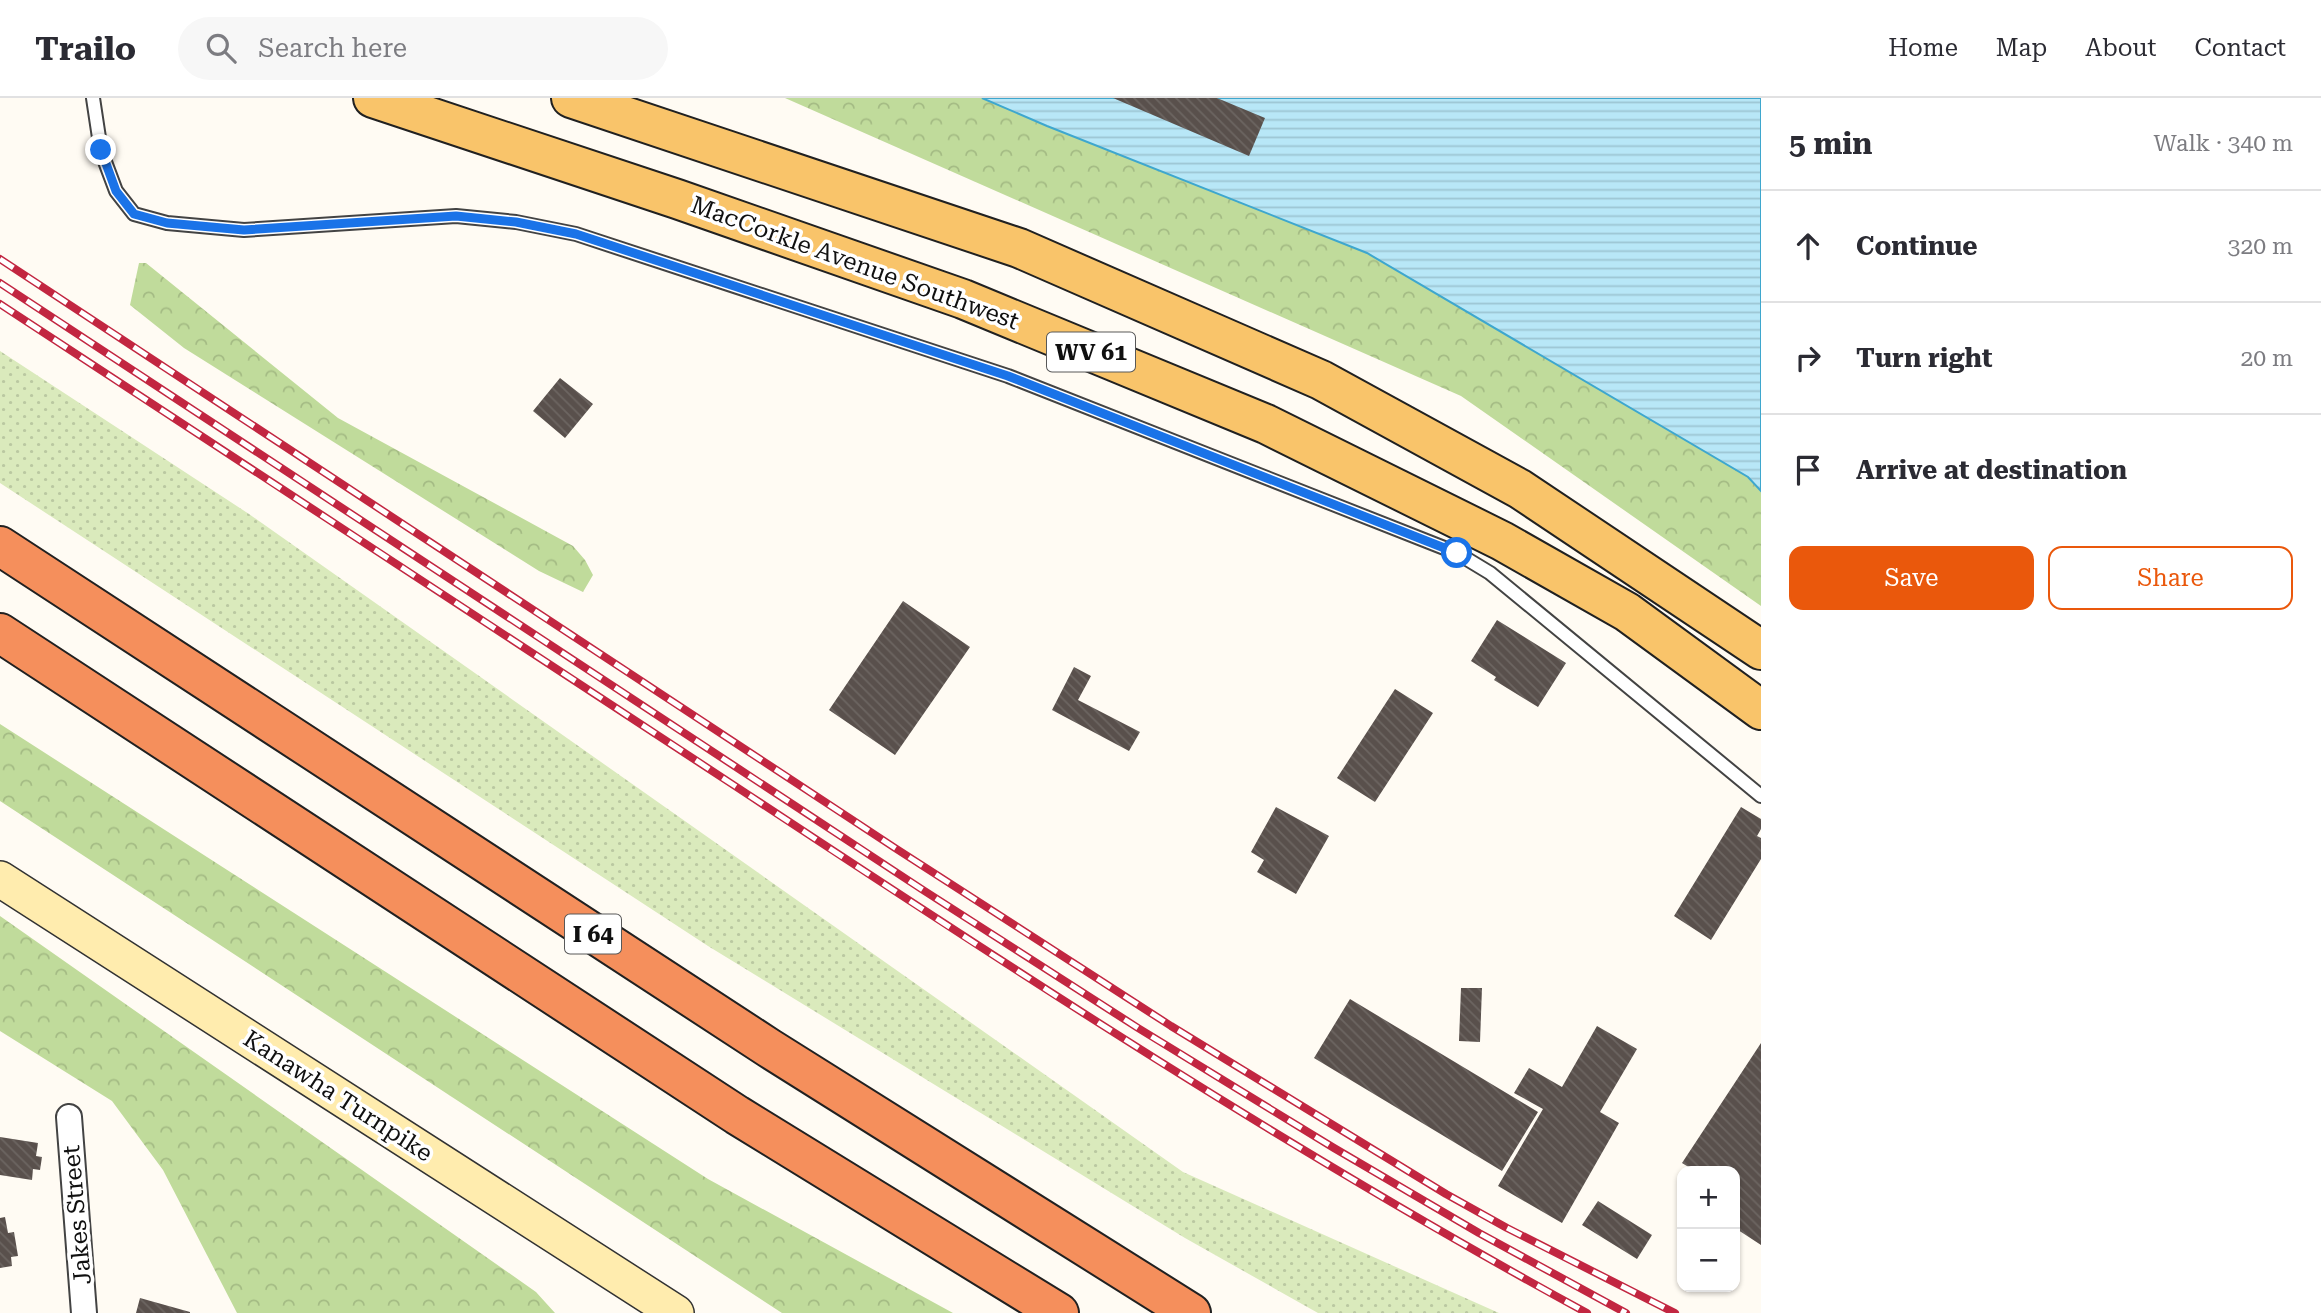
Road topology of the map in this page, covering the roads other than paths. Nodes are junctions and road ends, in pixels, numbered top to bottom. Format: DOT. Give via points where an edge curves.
graph roads {
  1 [pos="93,98"];
  2 [pos="373,98"];
  3 [pos="571,98"];
  4 [pos="0,546"];
  5 [pos="0,633"];
  6 [pos="1761,650"];
  7 [pos="1761,710"];
  8 [pos="1761,796"];
  9 [pos="0,879"];
  10 [pos="69,1117"];
  11 [pos="84,1313"];
  12 [pos="676,1313"];
  13 [pos="1059,1313"];
  14 [pos="1191,1313"];
  1 -- 8 [label="lane" via="105,161 116,191 134,214 167,223 244,230 456,216 576,234 1008,376 1457,553 1490,573"];
  2 -- 7 [label="main road, MacCorkle Avenue Southwest / WV 61" via="963,299 1266,424 1502,541 1627,612"];
  3 -- 6 [label="main road, WV 61" via="1019,248 1321,380 1520,489"];
  4 -- 14 [label="highway, I 64" via="757,1041"];
  5 -- 13 [label="highway" via="737,1115"];
  9 -- 12 [label="main road, Kanawha Turnpike"];
  10 -- 11 [label="street, Jakes Street"];
}
